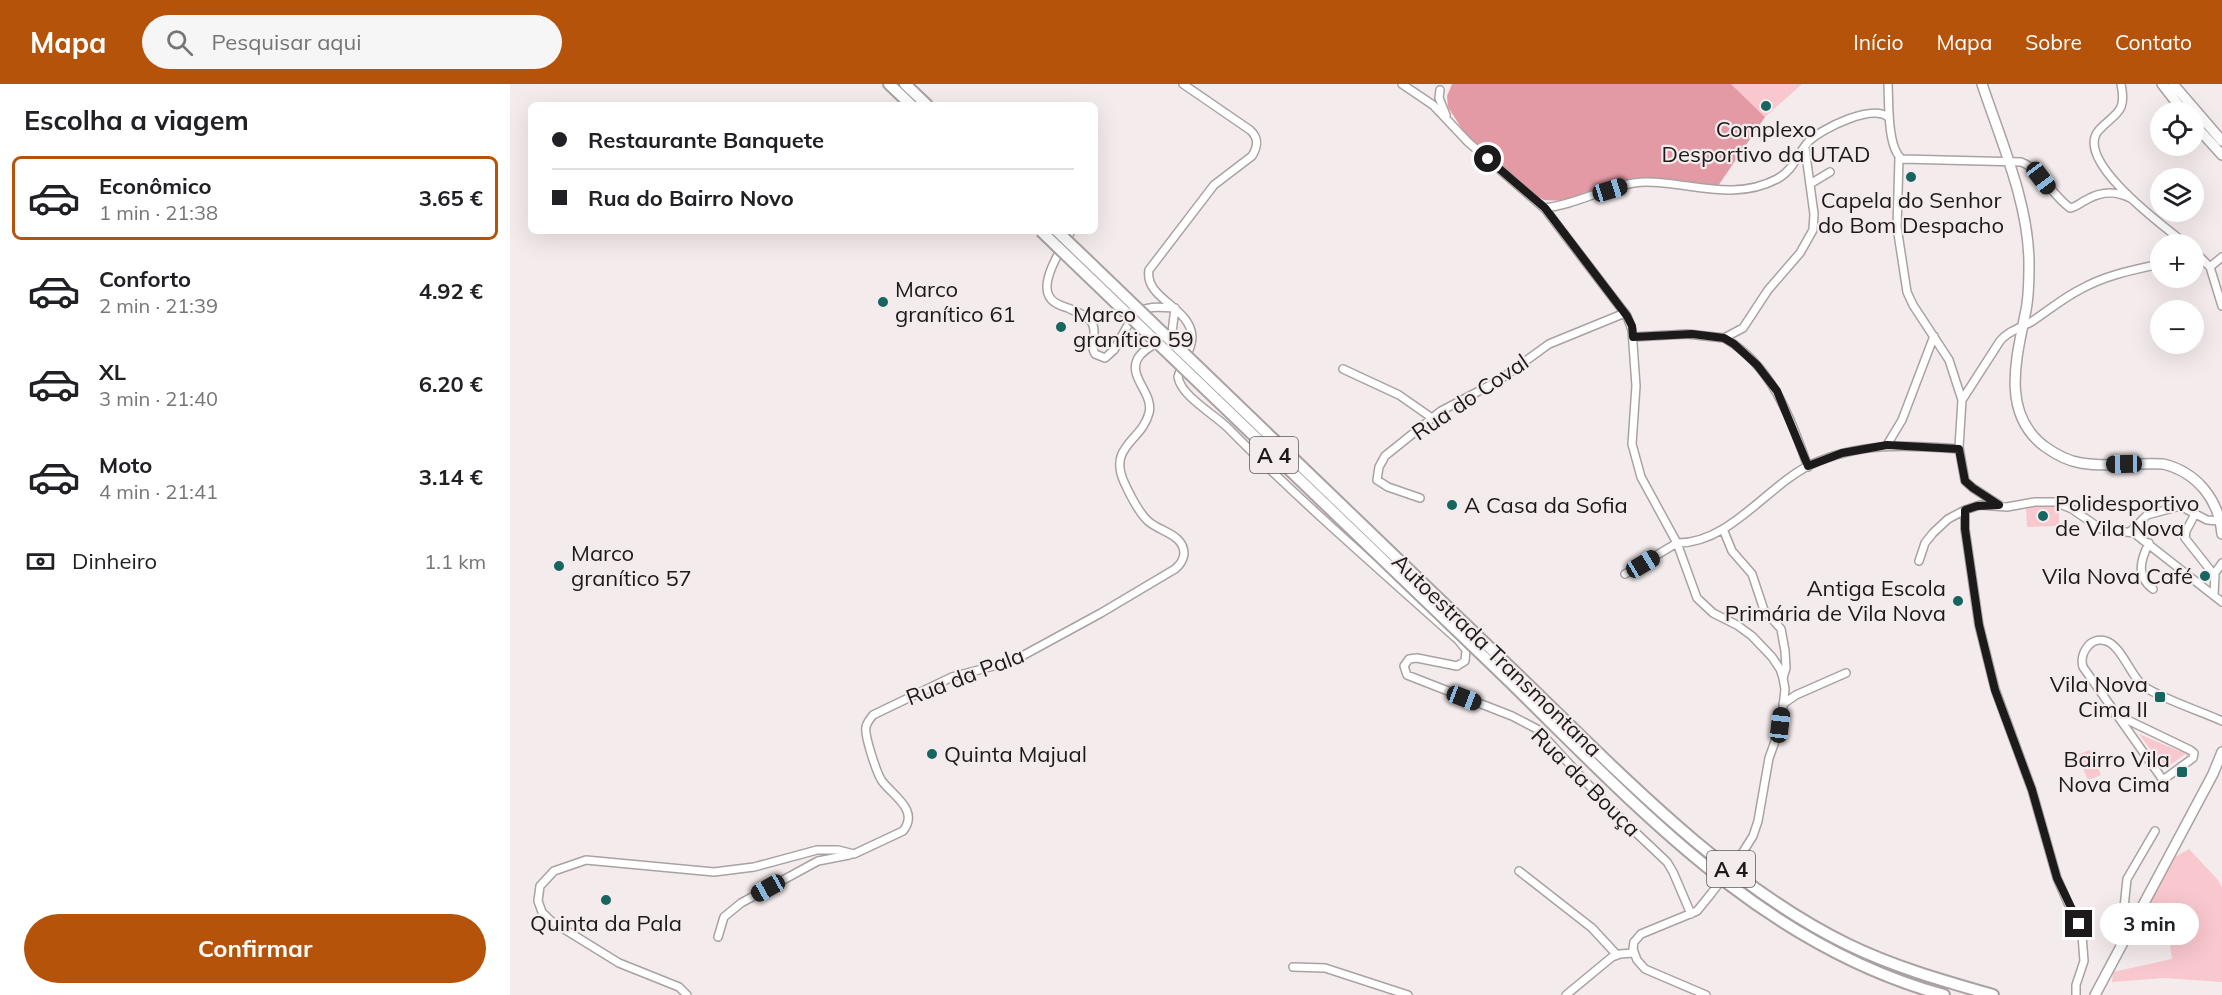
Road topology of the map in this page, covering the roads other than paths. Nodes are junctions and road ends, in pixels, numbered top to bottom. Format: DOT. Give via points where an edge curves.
graph roads {
  1 [pos="890,84"];
  2 [pos="905,84"];
  3 [pos="1183,84"];
  4 [pos="1402,84"];
  5 [pos="1887,84"];
  6 [pos="1982,84"];
  7 [pos="2121,84"];
  8 [pos="2162,84"];
  9 [pos="2173,84"];
  10 [pos="1441,87"];
  11 [pos="908,102"];
  12 [pos="924,102"];
  13 [pos="2176,102"];
  14 [pos="1435,103"];
  15 [pos="1888,117"];
  16 [pos="2204,135"];
  17 [pos="2222,141"];
  18 [pos="1805,148"];
  19 [pos="2222,155"];
  20 [pos="1899,158"];
  21 [pos="2008,162"];
  22 [pos="1830,172"];
  23 [pos="1810,184"];
  24 [pos="2132,199"];
  25 [pos="1544,208"];
  26 [pos="1044,234"];
  27 [pos="1060,234"];
  28 [pos="1070,234"];
  29 [pos="2174,234"];
  30 [pos="2222,256"];
  31 [pos="2204,261"];
  32 [pos="2150,266"];
  33 [pos="2210,267"];
  34 [pos="2222,306"];
  35 [pos="1175,308"];
  36 [pos="1625,314"];
  37 [pos="2022,327"];
  38 [pos="1741,330"];
  39 [pos="1934,336"];
  40 [pos="1633,337"];
  41 [pos="1724,338"];
  42 [pos="1741,349"];
  43 [pos="1343,369"];
  44 [pos="1962,400"];
  45 [pos="1432,417"];
  46 [pos="1887,445"];
  47 [pos="1959,449"];
  48 [pos="1808,466"];
  49 [pos="1420,498"];
  50 [pos="1999,505"];
  51 [pos="1965,510"];
  52 [pos="2195,514"];
  53 [pos="2220,521"];
  54 [pos="1723,529"];
  55 [pos="2130,532"];
  56 [pos="2222,534"];
  57 [pos="1677,543"];
  58 [pos="2149,543"];
  59 [pos="1919,561"];
  60 [pos="2222,563"];
  61 [pos="1626,574"];
  62 [pos="2215,576"];
  63 [pos="2153,589"];
  64 [pos="2214,595"];
  65 [pos="2222,602"];
  66 [pos="1846,673"];
  67 [pos="1510,675"];
  68 [pos="1783,678"];
  69 [pos="1783,704"];
  70 [pos="2115,714"];
  71 [pos="2222,721"];
  72 [pos="2222,752"];
  73 [pos="2155,831"];
  74 [pos="851,854"];
  75 [pos="1519,871"];
  76 [pos="1691,914"];
  77 [pos="718,937"];
  78 [pos="2120,950"];
  79 [pos="1634,953"];
  80 [pos="1617,955"];
  81 [pos="1293,967"];
  82 [pos="2076,992"];
  83 [pos="2096,994"];
  84 [pos="687,995"];
  85 [pos="1408,995"];
  86 [pos="1566,995"];
  87 [pos="1706,995"];
  88 [pos="1944,995"];
  89 [pos="1994,995"];
  90 [pos="2081,995"];
  1 -- 11 [label="highway"];
  2 -- 12 [label="highway"];
  3 -- 35 [label="street" via="1244,126 1256,137 1256,149 1214,185 1149,270 1150,284"];
  4 -- 14 [label="street"];
  5 -- 15 [label="street"];
  6 -- 21 [label="main road"];
  7 -- 24 [label="street" via="2123,104 2099,130 2094,145 2101,165"];
  8 -- 13 [label="main road"];
  9 -- 17 [label="main road"];
  10 -- 14 [label="street"];
  14 -- 25 [label="street" via="1465,140"];
  15 -- 18 [label="street" via="1878,113 1861,115 1812,139"];
  15 -- 20 [label="street"];
  16 -- 19 [label="main road"];
  18 -- 23 [label="street"];
  18 -- 25 [label="street" via="1787,172 1757,186 1726,190 1646,182"];
  20 -- 21 [label="street"];
  20 -- 39 [label="street" via="1898,227 1905,284 1913,305"];
  21 -- 24 [label="street" via="2030,166 2070,208 2106,193"];
  21 -- 37 [label="main road" via="2023,208 2028,241 2028,296"];
  22 -- 23 [label="street"];
  23 -- 38 [label="street" via="1814,219 1811,234"];
  24 -- 29 [label="street"];
  25 -- 36 [label="street"];
  26 -- 67 [label="highway, Autoestrada Transmontana / A 4, bridge"];
  27 -- 67 [label="highway, Autoestrada Transmontana / A 4, bridge"];
  28 -- 35 [label="street" via="1046,289 1055,303 1091,322 1095,354 1105,358 1112,354 1140,310"];
  30 -- 33 [label="street"];
  31 -- 33 [label="street"];
  32 -- 37 [label="street" via="2093,283"];
  33 -- 34 [label="street"];
  35 -- 74 [label="street, Rua da Pala" via="1173,332 1137,360 1135,370 1149,401 1149,412 1122,452 1120,466 1124,482 1145,518 1181,543 1182,562 1024,655 949,678 873,715 865,731 878,773 905,805 908,823 893,837"];
  35 -- 76 [label="street, Rua da Bouça" via="1192,334 1178,376 1184,389 1464,646 1466,660 1461,665 1412,658 1404,664 1405,673 1537,729 1669,865"];
  36 -- 40 [label="street"];
  36 -- 45 [label="street, Rua do Coval" via="1549,344 1502,378"];
  37 -- 44 [label="street" via="2001,339"];
  37 -- 53 [label="main road" via="2015,395 2022,419 2041,444 2080,463 2173,466 2201,485"];
  38 -- 41 [label="street"];
  38 -- 42 [label="street"];
  39 -- 44 [label="street" via="1951,364"];
  39 -- 46 [label="street" via="1902,420"];
  40 -- 41 [label="street" via="1687,334"];
  40 -- 57 [label="street" via="1633,450 1646,488"];
  41 -- 42 [label="street"];
  42 -- 48 [label="street" via="1777,391"];
  43 -- 45 [label="street" via="1399,395"];
  44 -- 47 [label="street"];
  45 -- 49 [label="street, Rua do Coval" via="1385,456 1376,476 1385,486"];
  46 -- 47 [label="street"];
  46 -- 48 [label="street" via="1842,453"];
  47 -- 50 [label="street" via="1965,481"];
  48 -- 54 [label="street"];
  50 -- 51 [label="street"];
  50 -- 55 [label="street" via="2055,502 2101,529"];
  51 -- 59 [label="street" via="1932,533 1924,543"];
  51 -- 82 [label="street" via="1979,625 1995,690 2035,798 2057,878 2082,934 2084,966"];
  52 -- 53 [label="street"];
  52 -- 55 [label="street" via="2181,506 2152,513"];
  52 -- 62 [label="street" via="2185,538"];
  53 -- 56 [label="main road"];
  54 -- 57 [label="street" via="1698,541"];
  54 -- 68 [label="street" via="1732,551 1752,574 1764,610 1781,629 1786,668"];
  55 -- 58 [label="street"];
  57 -- 61 [label="street"];
  57 -- 68 [label="street" via="1697,598 1713,613 1752,636 1772,657"];
  58 -- 63 [label="street" via="2141,576"];
  58 -- 64 [label="street"];
  60 -- 62 [label="street"];
  62 -- 64 [label="street"];
  64 -- 65 [label="street"];
  66 -- 69 [label="street"];
  67 -- 88 [label="highway, Autoestrada Transmontana / A 4" via="1628,798 1728,886 1810,939 1862,965"];
  67 -- 89 [label="highway, Autoestrada Transmontana / A 4" via="1684,832 1774,900 1845,943 1880,959"];
  68 -- 69 [label="street"];
  69 -- 76 [label="street, bridge" via="1757,827 1741,855 1700,909"];
  70 -- 70 [label="street" via="2163,780 2193,758 2190,750"];
  70 -- 71 [label="street" via="2082,664 2084,651 2095,641 2113,645 2144,686"];
  72 -- 78 [label="main road"];
  73 -- 78 [label="street" via="2125,883"];
  74 -- 77 [label="street" via="818,861 741,903 726,916"];
  74 -- 84 [label="street, Rua da Pala" via="819,850 712,873 590,860 548,876 537,899 549,919 619,963 679,987"];
  75 -- 80 [label="street" via="1592,928"];
  76 -- 79 [label="street" via="1641,934 1634,942"];
  78 -- 83 [label="main road"];
  79 -- 80 [label="street"];
  79 -- 87 [label="street" via="1645,969"];
  80 -- 86 [label="street"];
  81 -- 85 [label="street" via="1325,968"];
  82 -- 90 [label="street"];
}
